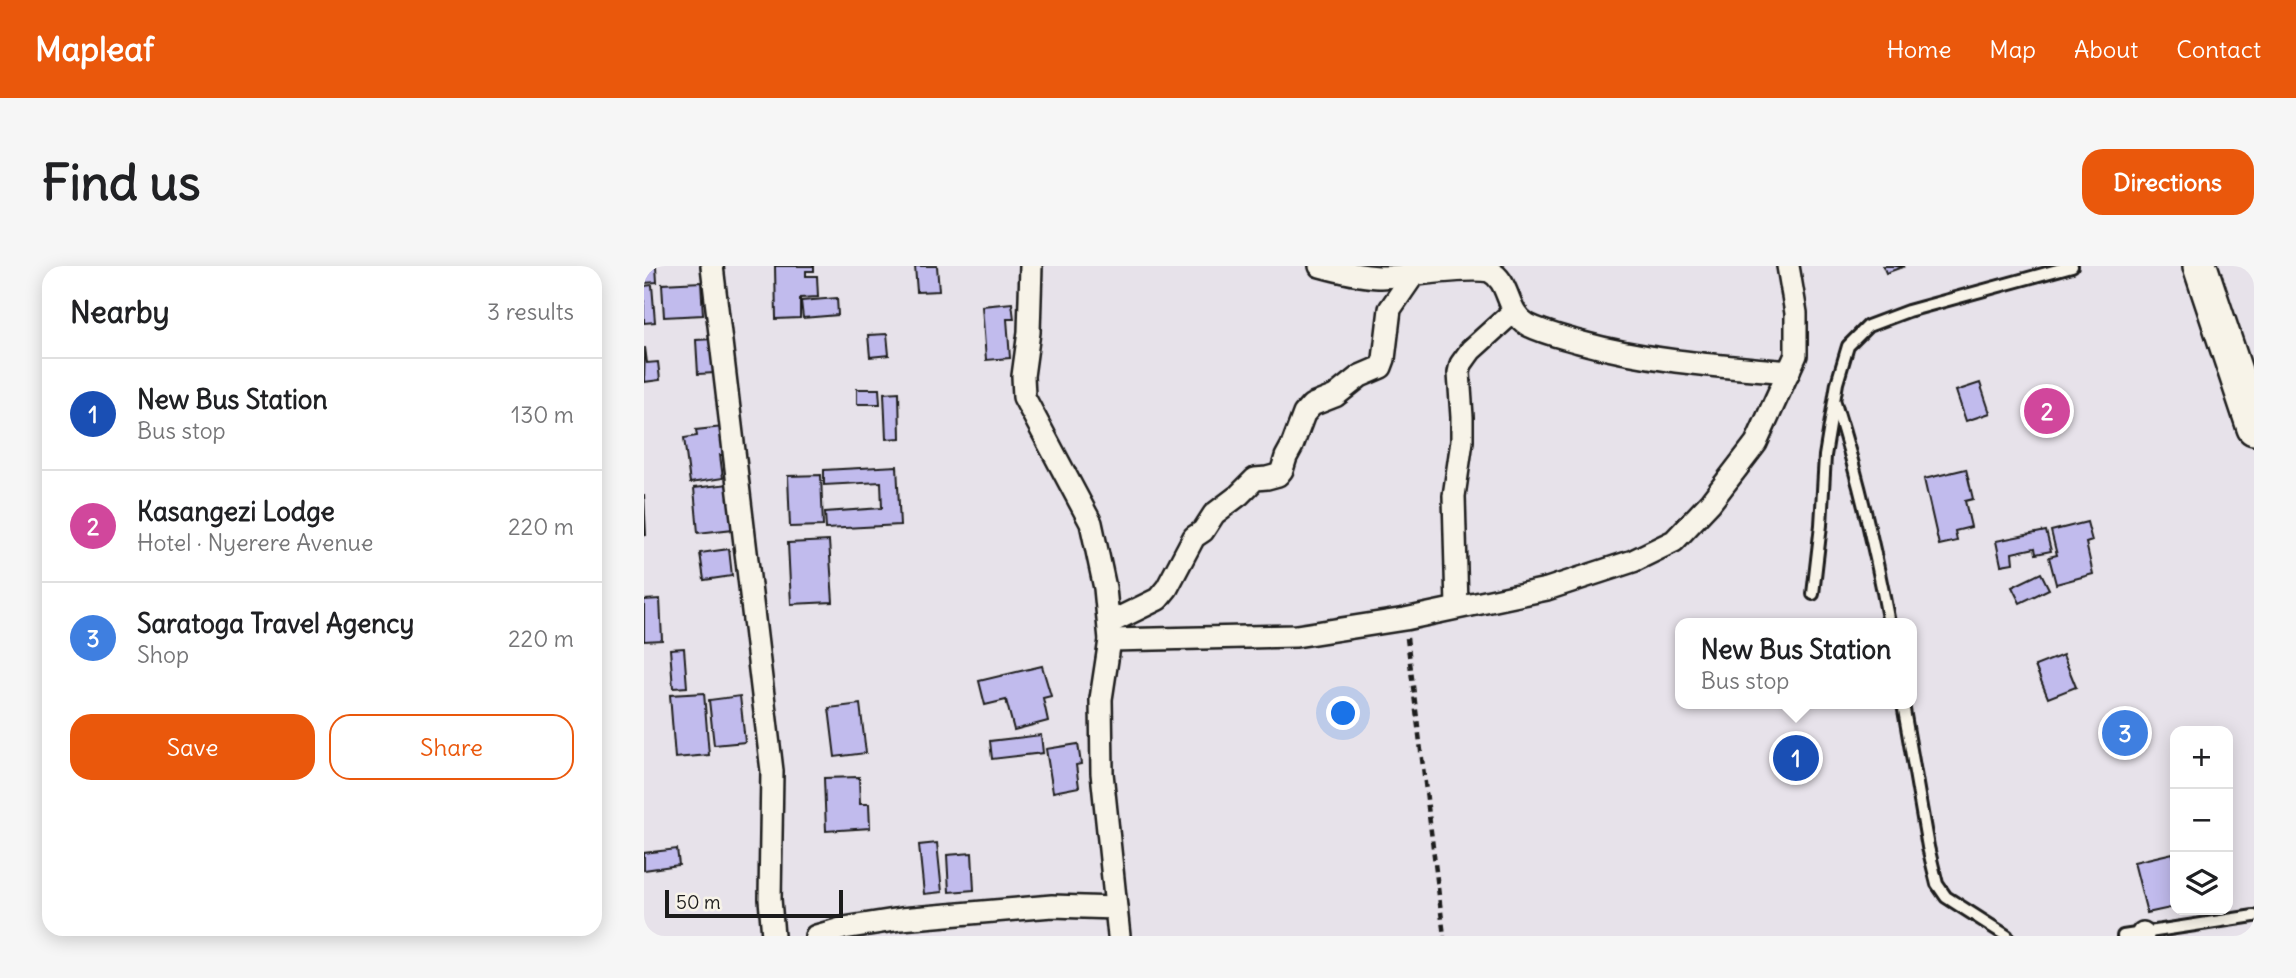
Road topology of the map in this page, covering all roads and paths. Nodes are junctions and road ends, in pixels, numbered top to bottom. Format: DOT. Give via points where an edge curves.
graph roads {
  1 [pos="712,266"];
  2 [pos="1031,266"];
  3 [pos="1321,266"];
  4 [pos="1788,266"];
  5 [pos="2072,266"];
  6 [pos="2200,266"];
  7 [pos="1499,272"];
  8 [pos="1414,274"];
  9 [pos="1513,312"];
  10 [pos="1789,372"];
  11 [pos="1834,401"];
  12 [pos="2254,428"];
  13 [pos="1813,594"];
  14 [pos="1457,607"];
  15 [pos="1888,618"];
  16 [pos="1405,619"];
  17 [pos="1110,631"];
  18 [pos="1904,709"];
  19 [pos="1116,908"];
  20 [pos="2254,916"];
  21 [pos="2136,935"];
  22 [pos="773,936"];
  23 [pos="816,936"];
  24 [pos="1119,936"];
  25 [pos="1444,936"];
  26 [pos="2007,936"];
  1 -- 22 [label="street" via="772,771"];
  2 -- 17 [label="street" via="1024,397 1091,523"];
  3 -- 8 [label="street" via="1377,277"];
  4 -- 10 [label="street" via="1796,313 1796,355"];
  5 -- 11 [label="lane" via="1868,326 1848,346"];
  6 -- 12 [label="main road"];
  7 -- 8 [label="street" via="1466,268"];
  7 -- 9 [label="street"];
  8 -- 17 [label="street" via="1390,309 1381,367 1312,405 1278,475 1255,479 1213,514 1191,541 1158,599"];
  9 -- 10 [label="street" via="1527,324 1607,350"];
  9 -- 14 [label="street" via="1471,350 1458,373 1462,441 1454,496"];
  10 -- 14 [label="street" via="1756,443 1674,541 1633,561 1547,589"];
  11 -- 13 [label="lane"];
  11 -- 15 [label="lane" via="1877,555"];
  14 -- 16 [label="street"];
  16 -- 17 [label="street" via="1296,636"];
  16 -- 25 [label="path"];
  17 -- 19 [label="street" via="1101,733"];
  18 -- 26 [label="lane" via="1937,884 1946,897"];
  19 -- 23 [label="street" via="1052,906 901,919"];
  19 -- 24 [label="street"];
  20 -- 21 [label="lane"];
}
